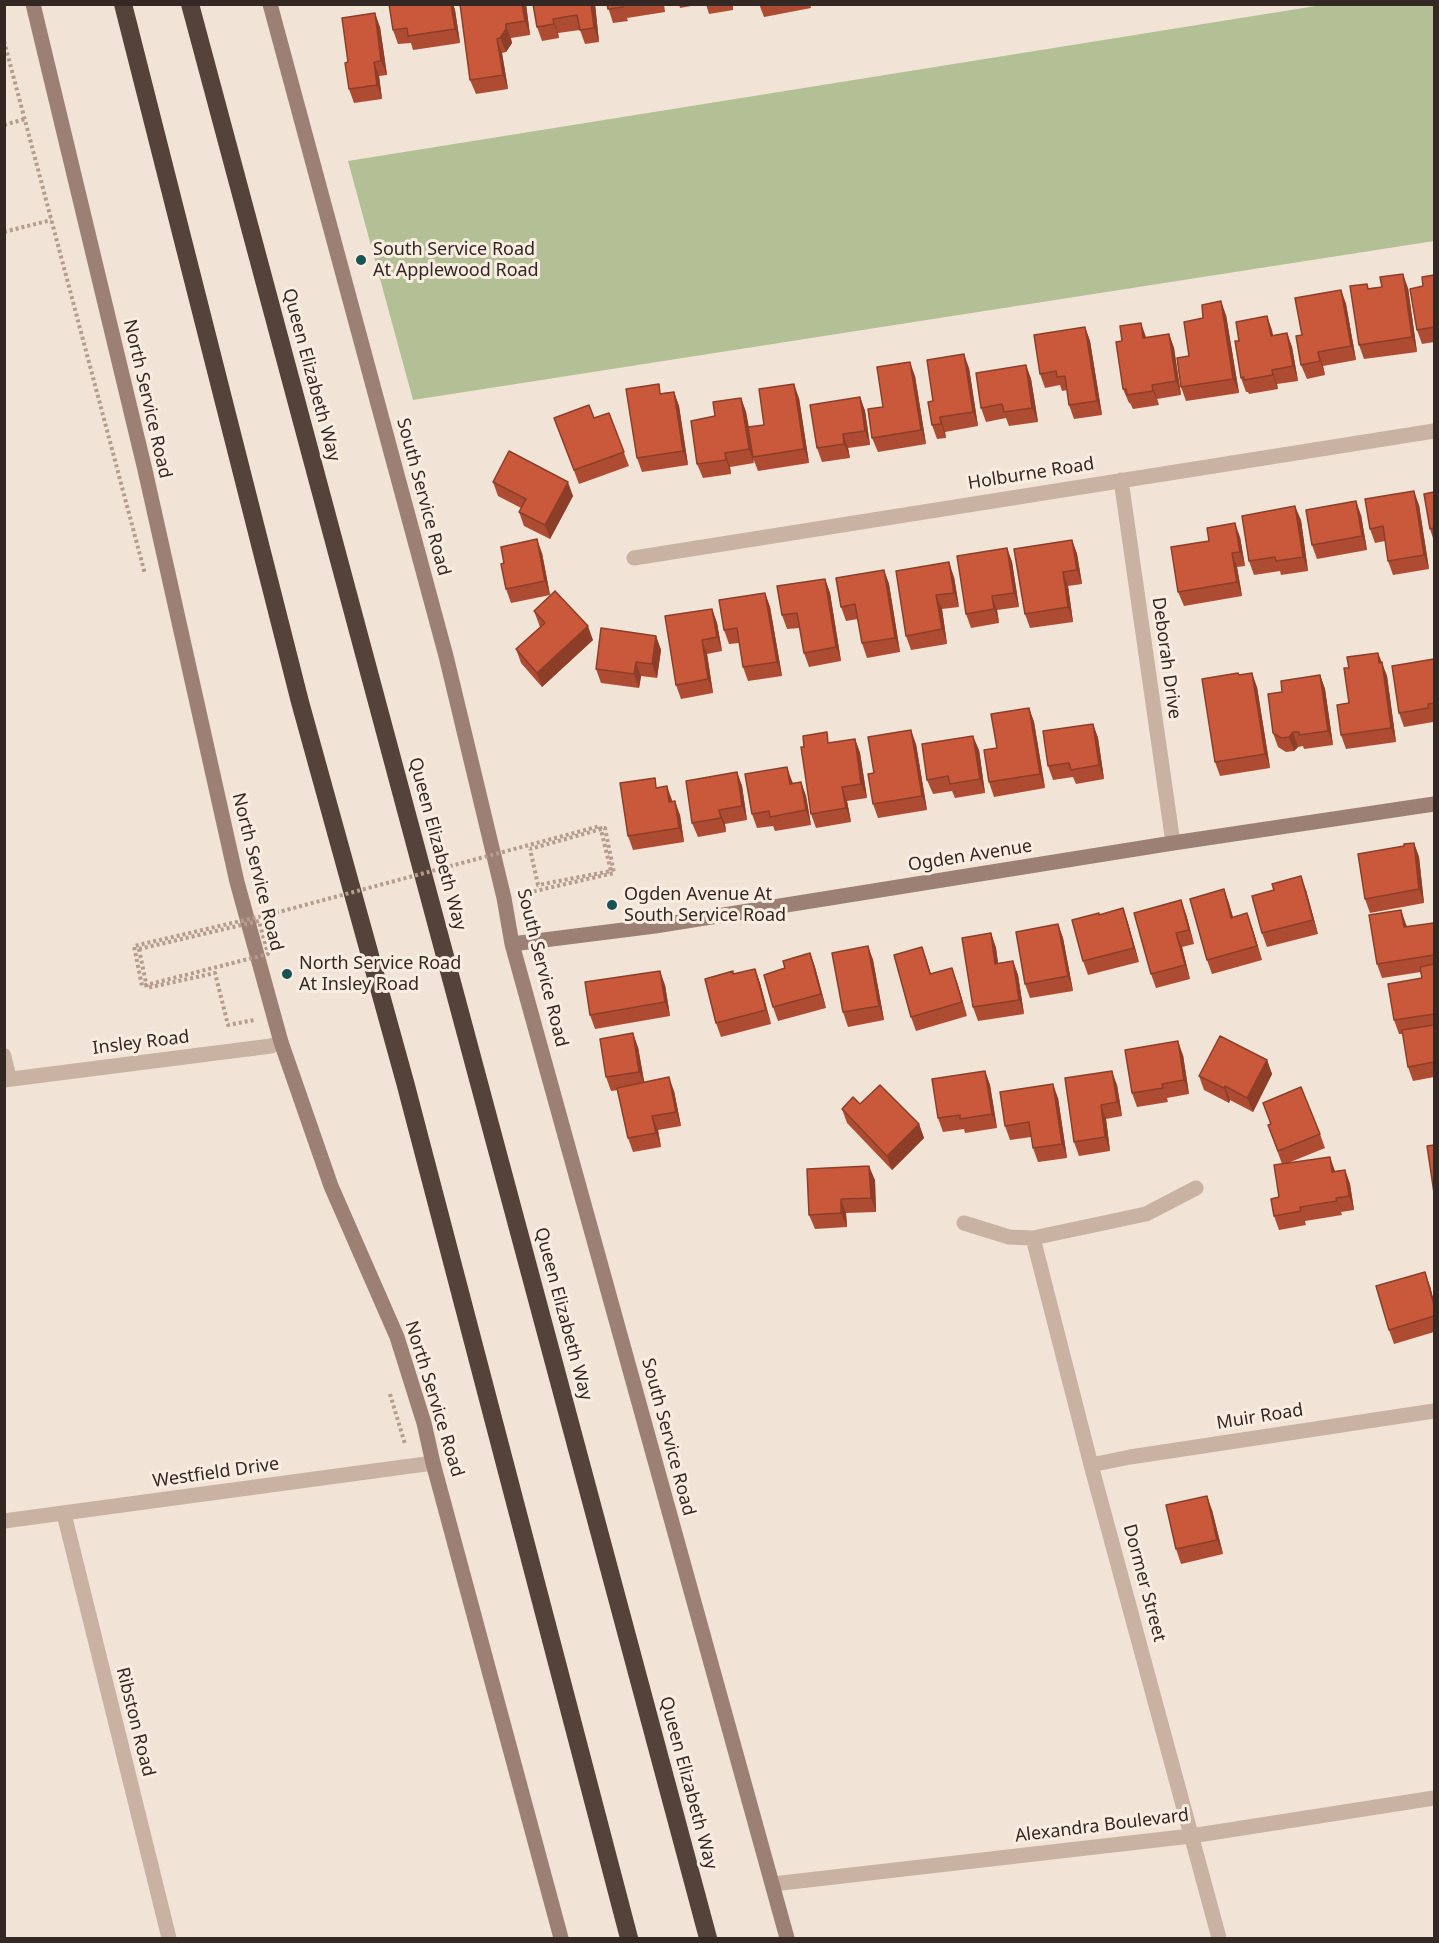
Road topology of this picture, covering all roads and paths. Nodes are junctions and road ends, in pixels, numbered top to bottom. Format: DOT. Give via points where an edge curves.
graph roads {
  1 [pos="33,4"];
  2 [pos="123,4"];
  3 [pos="190,4"];
  4 [pos="270,4"];
  5 [pos="25,119"];
  6 [pos="4,125"];
  7 [pos="51,220"];
  8 [pos="4,232"];
  9 [pos="1434,431"];
  10 [pos="1121,480"];
  11 [pos="634,558"];
  12 [pos="1434,804"];
  13 [pos="1173,843"];
  14 [pos="504,898"];
  15 [pos="512,944"];
  16 [pos="262,1019"];
  17 [pos="282,1042"];
  18 [pos="4,1055"];
  19 [pos="8,1080"];
  20 [pos="1196,1188"];
  21 [pos="964,1223"];
  22 [pos="1033,1238"];
  23 [pos="1434,1411"];
  24 [pos="433,1463"];
  25 [pos="1091,1465"];
  26 [pos="64,1514"];
  27 [pos="4,1521"];
  28 [pos="1434,1798"];
  29 [pos="1191,1836"];
  30 [pos="773,1884"];
  31 [pos="169,1938"];
  32 [pos="561,1938"];
  33 [pos="629,1938"];
  34 [pos="708,1938"];
  35 [pos="787,1938"];
  36 [pos="1219,1938"];
  1 -- 17 [label="main road, North Service Road" via="237,882"];
  2 -- 33 [label="highway" via="300,702 405,1082"];
  3 -- 34 [label="highway, Queen Elizabeth Way"];
  4 -- 14 [label="main road, South Service Road" via="446,656"];
  5 -- 6 [label="path"];
  7 -- 8 [label="path"];
  9 -- 10 [label="street, Holburne Road"];
  10 -- 11 [label="street, Holburne Road"];
  10 -- 13 [label="street, Deborah Drive"];
  12 -- 13 [label="main road, Ogden Avenue"];
  13 -- 15 [label="main road, Ogden Avenue" via="655,926"];
  14 -- 15 [label="main road, South Service Road"];
  14 -- 16 [label="path, bridge" via="614,873 604,828 530,849 538,885 611,871 600,826 275,913 134,946 142,986 268,954 259,921 139,949 147,988 215,973 228,1025"];
  15 -- 30 [label="main road, South Service Road"];
  17 -- 19 [label="street, Insley Road"];
  17 -- 24 [label="main road, North Service Road" via="331,1186 397,1337"];
  18 -- 19 [label="lane"];
  20 -- 22 [label="street" via="1146,1214"];
  21 -- 22 [label="street" via="1009,1237"];
  22 -- 25 [label="street, Dormer Street"];
  23 -- 25 [label="street, Muir Road"];
  24 -- 26 [label="street, Westfield Drive"];
  24 -- 32 [label="main road, North Service Road"];
  25 -- 29 [label="street, Dormer Street"];
  26 -- 27 [label="street, Westfield Drive"];
  26 -- 31 [label="street, Ribston Road"];
  28 -- 29 [label="street, Alexandra Boulevard"];
  29 -- 30 [label="street, Alexandra Boulevard"];
  29 -- 36 [label="street, Dormer Street"];
  30 -- 35 [label="main road, South Service Road"];
}
